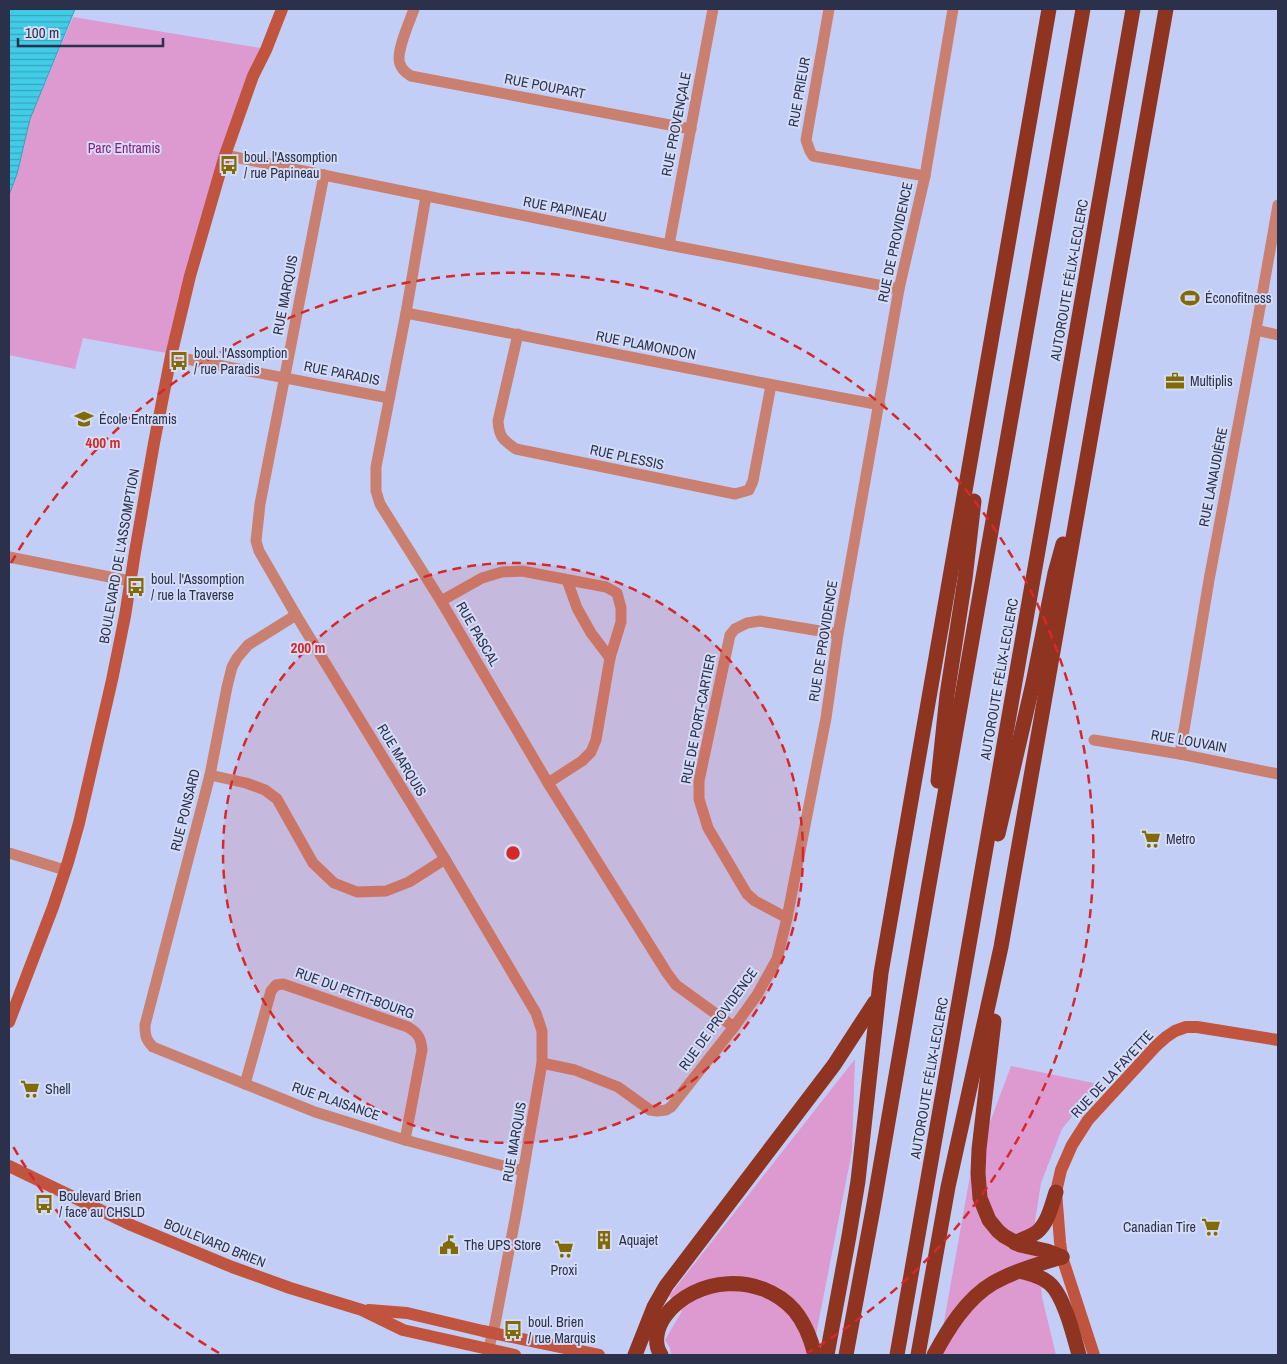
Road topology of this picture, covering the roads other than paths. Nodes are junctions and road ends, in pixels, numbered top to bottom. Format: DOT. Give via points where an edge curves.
graph roads {
  1 [pos="282,9"];
  2 [pos="414,9"];
  3 [pos="713,9"];
  4 [pos="829,9"];
  5 [pos="953,9"];
  6 [pos="1049,9"];
  7 [pos="1082,9"];
  8 [pos="1133,9"];
  9 [pos="1166,9"];
  10 [pos="691,129"];
  11 [pos="225,155"];
  12 [pos="324,176"];
  13 [pos="925,176"];
  14 [pos="426,196"];
  15 [pos="1278,206"];
  16 [pos="668,245"];
  17 [pos="899,289"];
  18 [pos="406,314"];
  19 [pos="1256,330"];
  20 [pos="518,334"];
  21 [pos="1278,335"];
  22 [pos="171,356"];
  23 [pos="988,363"];
  24 [pos="285,377"];
  25 [pos="771,385"];
  26 [pos="389,398"];
  27 [pos="880,405"];
  28 [pos="1087,452"];
  29 [pos="9,557"];
  30 [pos="567,580"];
  31 [pos="130,581"];
  32 [pos="441,601"];
  33 [pos="296,615"];
  34 [pos="838,634"];
  35 [pos="610,658"];
  36 [pos="1094,740"];
  37 [pos="1180,754"];
  38 [pos="1278,774"];
  39 [pos="210,775"];
  40 [pos="548,783"];
  41 [pos="9,854"];
  42 [pos="445,859"];
  43 [pos="65,870"];
  44 [pos="928,890"];
  45 [pos="787,918"];
  46 [pos="1001,948"];
  47 [pos="878,999"];
  48 [pos="959,1001"];
  49 [pos="9,1022"];
  50 [pos="734,1027"];
  51 [pos="146,1040"];
  52 [pos="1278,1040"];
  53 [pos="542,1063"];
  54 [pos="245,1084"];
  55 [pos="405,1140"];
  56 [pos="9,1166"];
  57 [pos="523,1171"];
  58 [pos="1056,1192"];
  59 [pos="1014,1243"];
  60 [pos="1062,1257"];
  61 [pos="1020,1271"];
  62 [pos="362,1310"];
  63 [pos="493,1333"];
  64 [pos="488,1352"];
  65 [pos="515,1355"];
  66 [pos="599,1355"];
  67 [pos="635,1355"];
  68 [pos="661,1355"];
  69 [pos="814,1355"];
  70 [pos="827,1355"];
  71 [pos="846,1355"];
  72 [pos="897,1355"];
  73 [pos="918,1355"];
  74 [pos="934,1355"];
  75 [pos="1079,1355"];
  76 [pos="1094,1355"];
  1 -- 11 [label="street, BOULEVARD DE L'ASSOMPTION" via="250,84"];
  2 -- 10 [label="street, RUE POUPART" via="400,50 400,63 411,76"];
  3 -- 10 [label="street, RUE PROVENÇALE"];
  4 -- 13 [label="street, RUE PRIEUR" via="806,140 810,152 813,156"];
  5 -- 13 [label="street, RUE DE PROVIDENCE"];
  6 -- 23 [label="highway"];
  7 -- 44 [label="highway"];
  8 -- 48 [label="highway, AUTOROUTE FÉLIX-LECLERC"];
  9 -- 28 [label="highway"];
  10 -- 16 [label="street, RUE PROVENÇALE"];
  11 -- 12 [label="street, RUE PAPINEAU"];
  11 -- 22 [label="street, BOULEVARD DE L'ASSOMPTION"];
  12 -- 14 [label="street, RUE PAPINEAU"];
  12 -- 24 [label="street, RUE MARQUIS"];
  13 -- 17 [label="street, RUE DE PROVIDENCE"];
  14 -- 16 [label="street, RUE PAPINEAU"];
  14 -- 18 [label="street, RUE PASCAL"];
  15 -- 19 [label="street, RUE LANAUDIÈRE"];
  16 -- 17 [label="street, RUE PAPINEAU"];
  17 -- 27 [label="street, RUE DE PROVIDENCE"];
  18 -- 20 [label="street, RUE PLAMONDON"];
  18 -- 26 [label="street, RUE PASCAL"];
  19 -- 21 [label="street"];
  19 -- 37 [label="street, RUE LANAUDIÈRE" via="1208,580"];
  20 -- 25 [label="street, RUE PLAMONDON"];
  20 -- 25 [label="street, RUE PLESSIS" via="498,421 504,441 516,449 735,494 749,490 753,481"];
  22 -- 24 [label="street, RUE PARADIS"];
  22 -- 31 [label="street, BOULEVARD DE L'ASSOMPTION"];
  23 -- 44 [label="highway" via="965,579 947,696"];
  23 -- 47 [label="highway"];
  24 -- 26 [label="street, RUE PARADIS"];
  24 -- 33 [label="street, RUE MARQUIS" via="260,504 256,541"];
  25 -- 27 [label="street, RUE PLAMONDON"];
  26 -- 32 [label="street, RUE PASCAL" via="376,467 376,491 380,504"];
  27 -- 34 [label="street, RUE DE PROVIDENCE"];
  28 -- 46 [label="highway"];
  28 -- 48 [label="highway" via="1055,573 1033,683"];
  29 -- 31 [label="street"];
  30 -- 32 [label="street" via="522,571 502,572 482,578"];
  30 -- 35 [label="street" via="577,608"];
  30 -- 35 [label="street" via="606,587 616,593 621,608 620,622"];
  31 -- 43 [label="street, BOULEVARD DE L'ASSOMPTION" via="100,733"];
  32 -- 40 [label="street, RUE PASCAL"];
  33 -- 39 [label="street, RUE PONSARD" via="248,645 232,667"];
  33 -- 42 [label="street, RUE MARQUIS"];
  34 -- 45 [label="street, RUE DE PROVIDENCE" via="826,718"];
  34 -- 45 [label="street, RUE DE PORT-CARTIER" via="760,621 735,629 730,636 700,781 699,798 708,828 747,894"];
  35 -- 40 [label="street" via="592,752"];
  36 -- 37 [label="street, RUE LOUVAIN"];
  37 -- 38 [label="street, RUE LOUVAIN"];
  39 -- 42 [label="street" via="246,783 277,799 313,863 334,883 357,892 386,891 409,882"];
  39 -- 51 [label="street, RUE PONSARD" via="145,1025"];
  40 -- 50 [label="street, RUE PASCAL" via="676,985"];
  41 -- 43 [label="street"];
  42 -- 53 [label="street, RUE MARQUIS" via="536,1013 542,1031"];
  43 -- 49 [label="street, BOULEVARD DE L'ASSOMPTION"];
  44 -- 71 [label="highway"];
  45 -- 50 [label="street, RUE DE PROVIDENCE" via="770,972"];
  46 -- 59 [label="highway" via="978,1183 989,1220"];
  46 -- 73 [label="highway" via="948,1187"];
  47 -- 67 [label="highway" via="825,1076 666,1286 654,1306"];
  47 -- 70 [label="highway" via="858,1181"];
  48 -- 72 [label="highway, AUTOROUTE FÉLIX-LECLERC"];
  50 -- 53 [label="street, RUE DE PROVIDENCE" via="666,1110 650,1110 618,1087 575,1070"];
  51 -- 54 [label="street, RUE PLAISANCE" via="154,1047"];
  52 -- 58 [label="street, RUE DE LA FAYETTE" via="1197,1026 1170,1034 1082,1129 1064,1162"];
  53 -- 57 [label="street, RUE MARQUIS"];
  54 -- 55 [label="street, RUE PLAISANCE" via="315,1112"];
  54 -- 55 [label="street, RUE DU PETIT-BOURG" via="271,991 276,985 283,984 390,1021 415,1031 421,1039 422,1050"];
  55 -- 57 [label="street, RUE PLAISANCE"];
  56 -- 62 [label="street, BOULEVARD BRIEN" via="185,1248 290,1288"];
  57 -- 63 [label="street, RUE MARQUIS"];
  58 -- 59 [label="highway" via="1041,1227"];
  58 -- 60 [label="street, RUE DE LA FAYETTE"];
  59 -- 60 [label="highway"];
  60 -- 61 [label="highway"];
  60 -- 76 [label="street, RUE DE LA FAYETTE"];
  61 -- 74 [label="highway" via="992,1284 974,1298"];
  61 -- 75 [label="highway" via="1048,1282 1055,1289"];
  62 -- 63 [label="street, BOULEVARD BRIEN" via="406,1312"];
  62 -- 64 [label="street, BOULEVARD BRIEN" via="403,1330"];
  63 -- 64 [label="street, RUE MARQUIS"];
  63 -- 66 [label="street, BOULEVARD BRIEN"];
  64 -- 65 [label="street, BOULEVARD BRIEN"];
  68 -- 69 [label="highway" via="656,1342 657,1333 669,1311 694,1291 722,1284 758,1288 786,1302 804,1324"];
}
